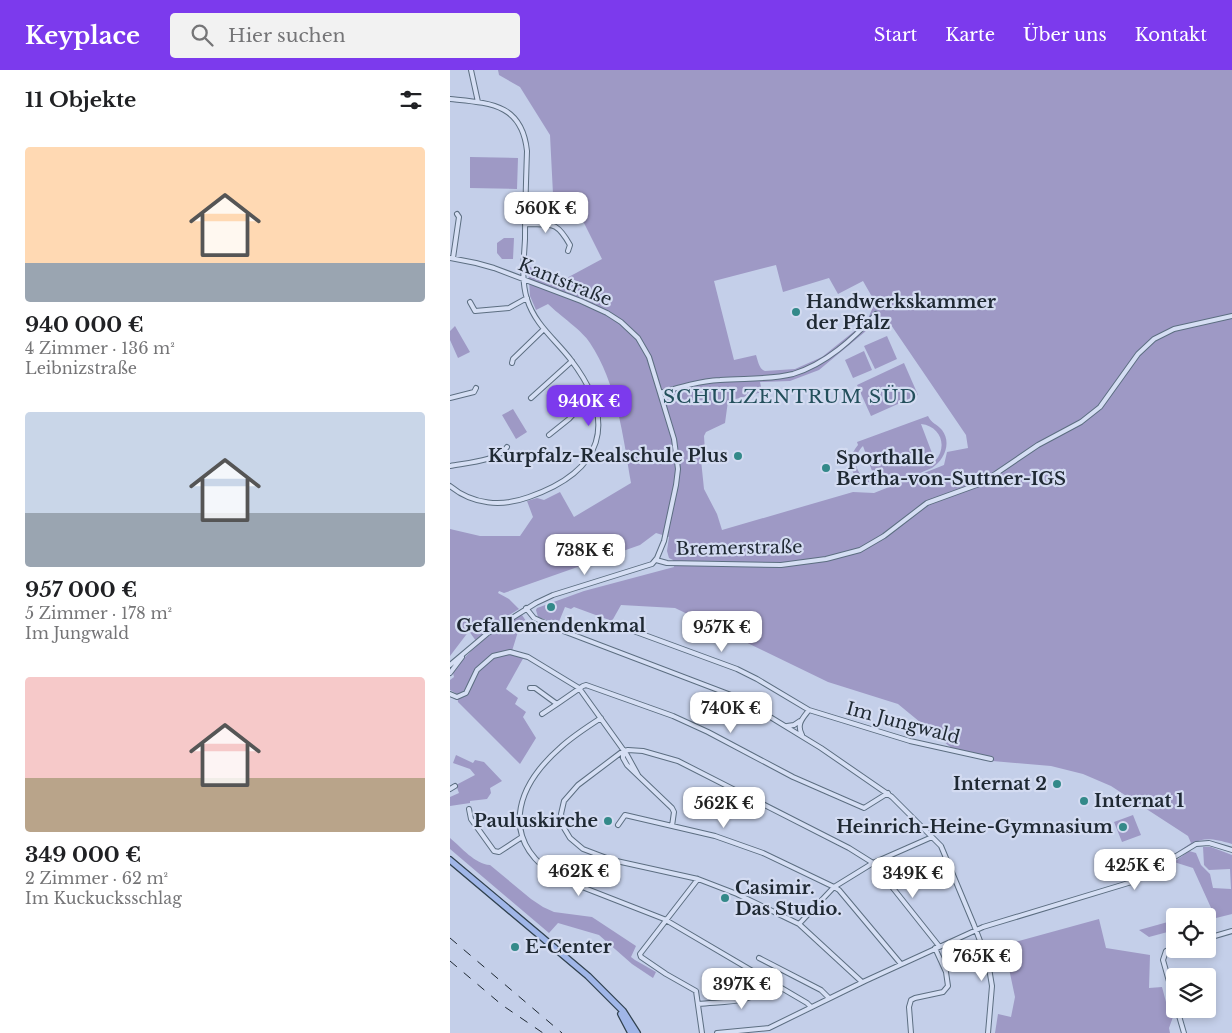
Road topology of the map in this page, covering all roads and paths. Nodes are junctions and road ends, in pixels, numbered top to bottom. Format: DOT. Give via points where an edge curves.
graph roads {
  1 [pos="471,70"];
  2 [pos="450,99"];
  3 [pos="478,102"];
  4 [pos="457,214"];
  5 [pos="525,224"];
  6 [pos="568,251"];
  7 [pos="452,258"];
  8 [pos="524,280"];
  9 [pos="527,298"];
  10 [pos="470,302"];
  11 [pos="876,314"];
  12 [pos="1232,316"];
  13 [pos="544,330"];
  14 [pos="572,361"];
  15 [pos="512,363"];
  16 [pos="476,388"];
  17 [pos="660,393"];
  18 [pos="450,398"];
  19 [pos="531,398"];
  20 [pos="593,400"];
  21 [pos="549,435"];
  22 [pos="507,447"];
  23 [pos="450,466"];
  24 [pos="450,486"];
  25 [pos="656,560"];
  26 [pos="526,608"];
  27 [pos="620,626"];
  28 [pos="463,655"];
  29 [pos="450,665"];
  30 [pos="450,673"];
  31 [pos="530,688"];
  32 [pos="579,688"];
  33 [pos="450,694"];
  34 [pos="556,704"];
  35 [pos="809,710"];
  36 [pos="542,714"];
  37 [pos="601,718"];
  38 [pos="800,721"];
  39 [pos="786,726"];
  40 [pos="803,737"];
  41 [pos="623,751"];
  42 [pos="991,759"];
  43 [pos="455,786"];
  44 [pos="450,789"];
  45 [pos="888,793"];
  46 [pos="469,809"];
  47 [pos="618,825"];
  48 [pos="672,826"];
  49 [pos="932,836"];
  50 [pos="522,837"];
  51 [pos="1232,850"];
  52 [pos="450,860"];
  53 [pos="873,863"];
  54 [pos="698,879"];
  55 [pos="834,887"];
  56 [pos="667,921"];
  57 [pos="799,924"];
  58 [pos="976,930"];
  59 [pos="1232,931"];
  60 [pos="1216,936"];
  61 [pos="937,947"];
  62 [pos="1166,951"];
  63 [pos="759,958"];
  64 [pos="901,964"];
  65 [pos="1166,971"];
  66 [pos="862,982"];
  67 [pos="775,984"];
  68 [pos="829,998"];
  69 [pos="698,1004"];
  70 [pos="617,1006"];
  71 [pos="811,1007"];
  72 [pos="1180,1018"];
  73 [pos="769,1028"];
  74 [pos="631,1033"];
  75 [pos="637,1033"];
  76 [pos="702,1033"];
  77 [pos="718,1033"];
  78 [pos="770,1033"];
  79 [pos="911,1033"];
  80 [pos="988,1033"];
  81 [pos="1184,1033"];
  1 -- 3 [label="street"];
  2 -- 3 [label="street"];
  3 -- 5 [label="street" via="494,104 505,110 524,134 527,151"];
  4 -- 7 [label="street, Kantstraße"];
  5 -- 6 [label="street" via="556,226 570,246"];
  5 -- 8 [label="street"];
  7 -- 8 [label="street, Kantstraße"];
  8 -- 9 [label="street"];
  8 -- 17 [label="street, Kantstraße" via="581,301 621,322 646,350"];
  9 -- 10 [label="street" via="509,308 475,311"];
  9 -- 13 [label="street"];
  11 -- 17 [label="street" via="838,350 801,371 779,376 698,382"];
  12 -- 25 [label="street, Bremerstraße" via="1174,330 1154,339 1138,354 1100,407 1081,422 1038,445 982,483 928,503 879,540 860,550 781,565 661,563"];
  13 -- 14 [label="street"];
  13 -- 15 [label="street"];
  14 -- 19 [label="street"];
  14 -- 20 [label="street"];
  16 -- 18 [label="street" via="474,392"];
  17 -- 25 [label="street, Kantstraße" via="674,439 678,469 664,541"];
  20 -- 21 [label="street" via="580,407"];
  20 -- 24 [label="street" via="599,425 596,445 581,466 560,482 526,498 501,503 473,499"];
  22 -- 23 [label="street" via="493,458"];
  25 -- 26 [label="street, Bremerstraße" via="635,571 552,595"];
  26 -- 28 [label="street, Bremerstraße" via="488,633"];
  26 -- 39 [label="street" via="534,618 558,629 731,695"];
  27 -- 35 [label="street, Im Jungwald" via="736,669"];
  28 -- 29 [label="street, Bremerstraße"];
  28 -- 30 [label="street, Bremerstraße"];
  31 -- 34 [label="street" via="535,688"];
  32 -- 33 [label="street" via="540,663 506,652 493,656 480,666 466,693 456,697"];
  32 -- 34 [label="street"];
  32 -- 37 [label="street"];
  32 -- 45 [label="street" via="586,685 673,716 793,777 864,808"];
  34 -- 36 [label="street"];
  35 -- 38 [label="street"];
  35 -- 42 [label="street, Im Jungwald" via="910,741"];
  37 -- 41 [label="street"];
  37 -- 50 [label="street" via="560,747 533,779 520,810"];
  38 -- 39 [label="street"];
  38 -- 40 [label="street"];
  39 -- 40 [label="street"];
  40 -- 45 [label="street"];
  41 -- 48 [label="street" via="638,775 672,808"];
  41 -- 53 [label="street" via="643,751 678,761"];
  41 -- 54 [label="street" via="567,797 561,814 566,833 583,849 603,858"];
  43 -- 44 [label="street"];
  45 -- 49 [label="street"];
  46 -- 50 [label="street" via="471,819 494,851 499,852"];
  47 -- 48 [label="street" via="625,815"];
  48 -- 55 [label="street" via="750,848"];
  49 -- 53 [label="street"];
  49 -- 58 [label="street" via="944,851"];
  50 -- 56 [label="street" via="545,870"];
  51 -- 58 [label="street" via="1209,843 1196,844 1129,884"];
  52 -- 70 [label="main road" via="588,976"];
  53 -- 55 [label="street"];
  53 -- 61 [label="street"];
  54 -- 56 [label="street"];
  54 -- 57 [label="street"];
  55 -- 57 [label="street"];
  55 -- 64 [label="street"];
  56 -- 67 [label="street"];
  56 -- 69 [label="street" via="640,954 641,957 694,989"];
  57 -- 66 [label="street"];
  58 -- 61 [label="street"];
  58 -- 80 [label="street" via="988,962 992,986"];
  59 -- 60 [label="street"];
  61 -- 64 [label="street"];
  61 -- 79 [label="street" via="948,986 944,992 911,1000"];
  62 -- 65 [label="street" via="1163,960"];
  63 -- 68 [label="street"];
  64 -- 66 [label="street"];
  66 -- 68 [label="street"];
  67 -- 69 [label="street" via="748,1000"];
  67 -- 71 [label="street"];
  68 -- 71 [label="street"];
  69 -- 76 [label="street"];
  70 -- 74 [label="main road"];
  70 -- 75 [label="main road"];
  71 -- 73 [label="street"];
  72 -- 81 [label="street"];
  73 -- 77 [label="street"];
  73 -- 78 [label="street"];
}
